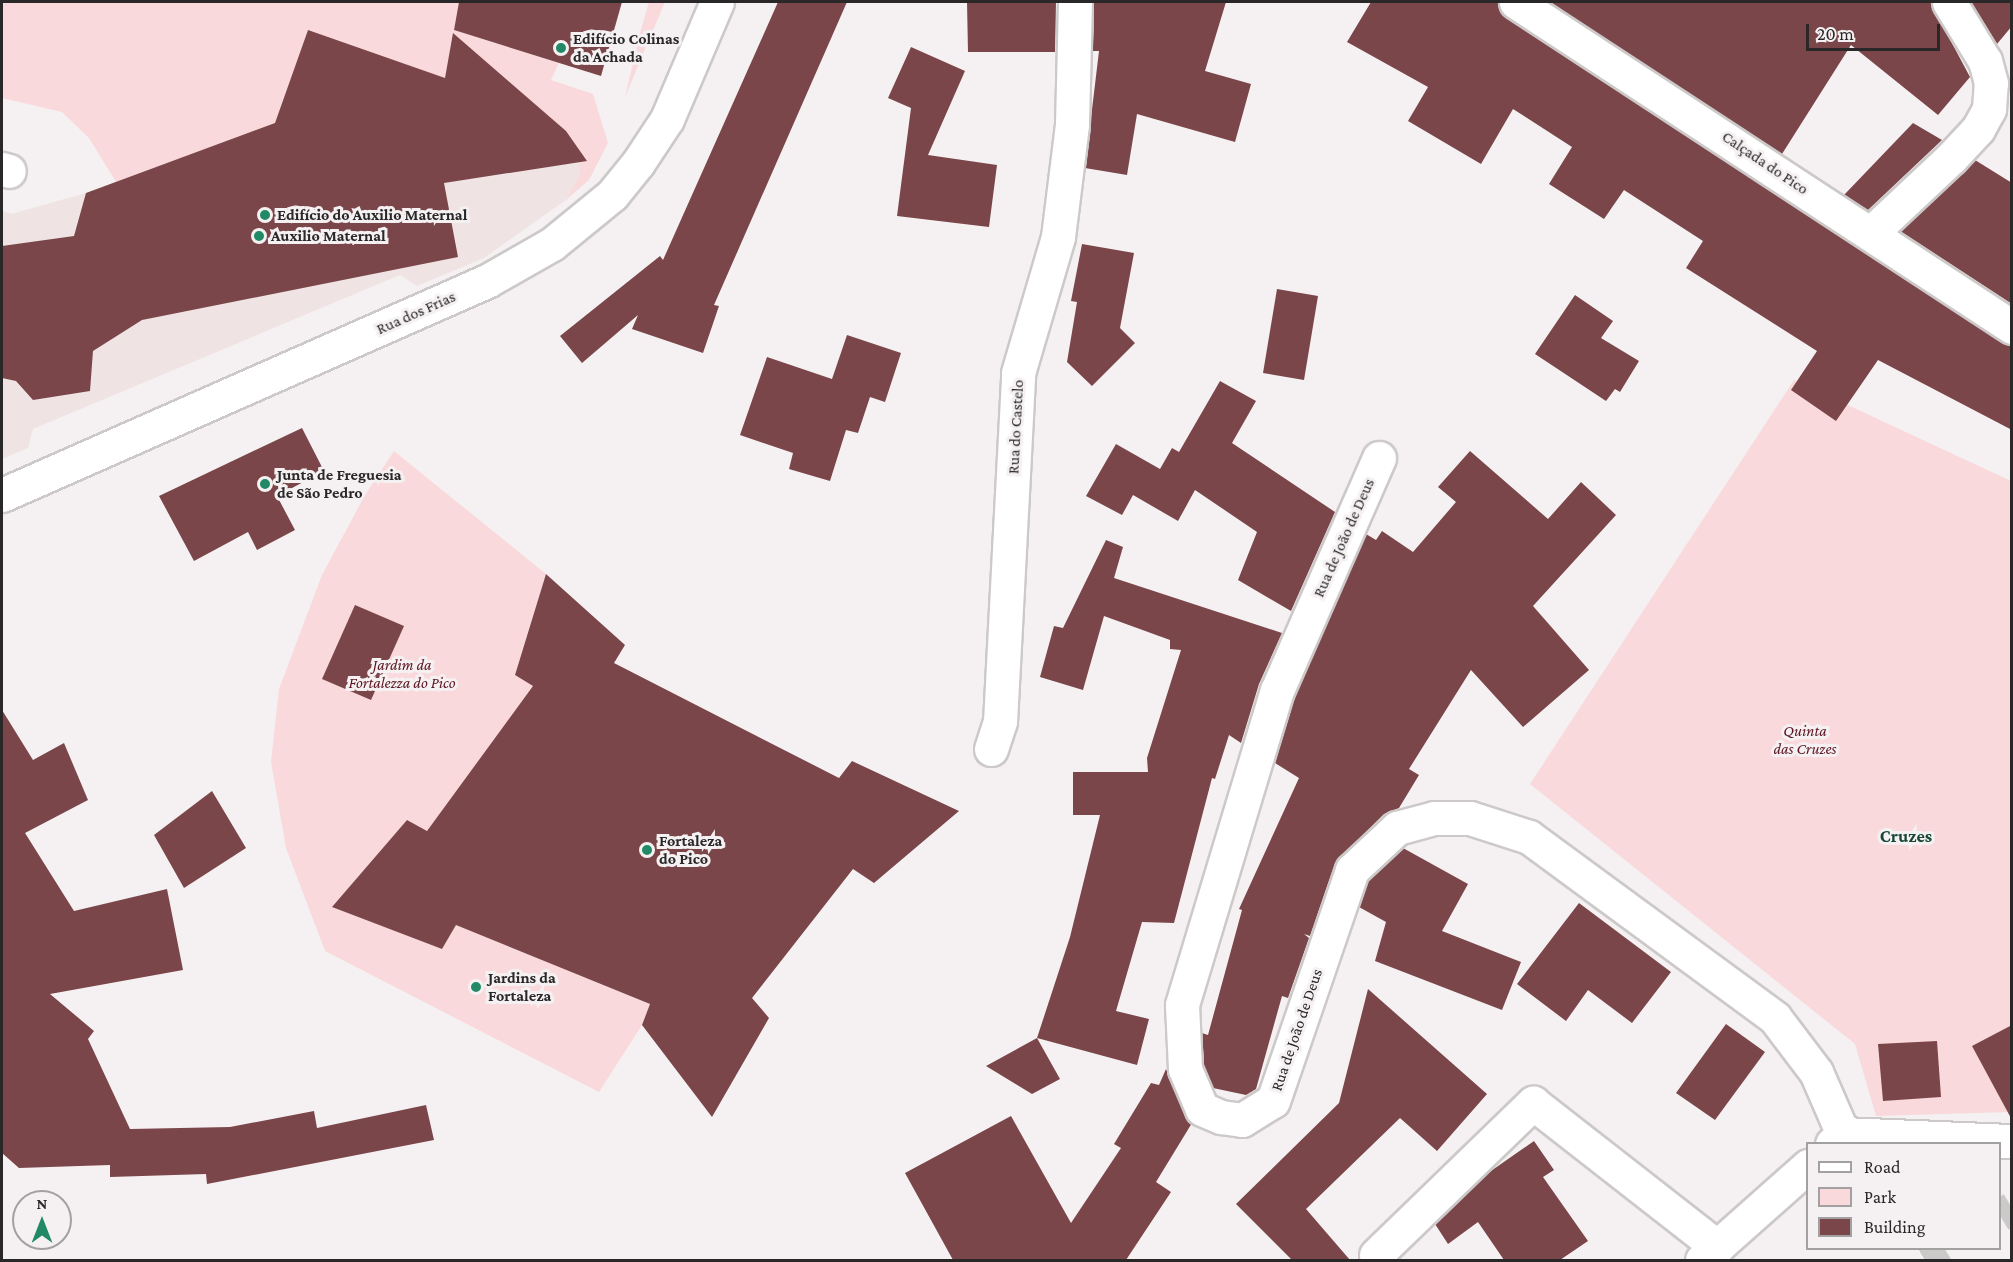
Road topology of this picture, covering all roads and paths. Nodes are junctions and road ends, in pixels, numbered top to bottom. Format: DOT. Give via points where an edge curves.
graph roads {
  1 [pos="717,2"];
  2 [pos="1075,2"];
  3 [pos="1516,2"];
  4 [pos="1949,2"];
  5 [pos="1871,233"];
  6 [pos="2012,327"];
  7 [pos="1379,458"];
  8 [pos="8,491"];
  9 [pos="991,749"];
  10 [pos="1838,1138"];
  11 [pos="2012,1141"];
  12 [pos="1806,1168"];
  13 [pos="1709,1254"];
  14 [pos="1376,1256"];
  1 -- 8 [label="street, Rua dos Frias" via="667,119 638,163 612,195 552,244 487,281"];
  2 -- 9 [label="street, Rua do Castelo" via="1072,124 1059,237 1018,373 1000,722"];
  3 -- 5 [label="street, Calçada do Pico"];
  4 -- 5 [label="street" via="1985,61 1991,83 1989,109 1978,129 1951,158"];
  5 -- 6 [label="street, Calçada do Pico"];
  7 -- 10 [label="street, Rua de João de Deus" via="1277,690 1182,1005 1185,1069 1202,1108 1221,1117 1242,1120 1273,1101 1352,870 1397,828 1434,818 1470,818 1529,837 1775,1018 1816,1072"];
  10 -- 11 [label="street"];
  12 -- 13 [label="street"];
  13 -- 14 [label="street" via="1533,1103"];
}
